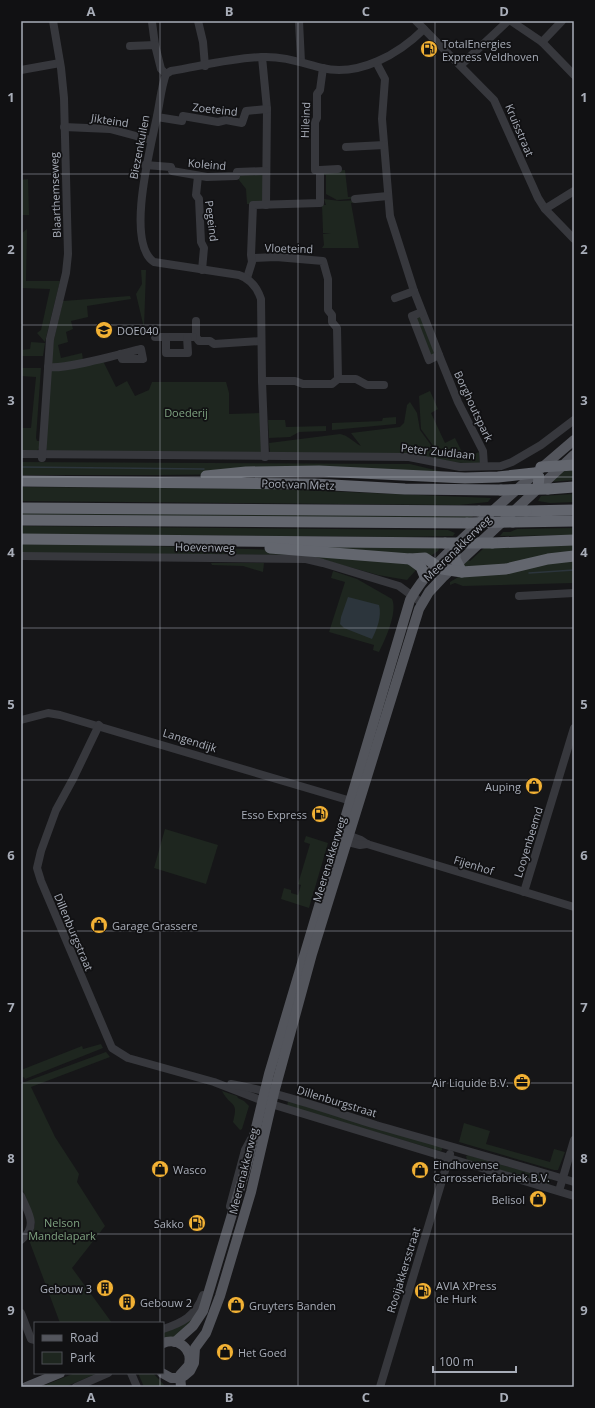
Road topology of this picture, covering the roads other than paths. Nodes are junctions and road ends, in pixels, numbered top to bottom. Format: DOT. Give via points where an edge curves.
graph roads {
  1 [pos="52,21"];
  2 [pos="198,21"];
  3 [pos="299,21"];
  4 [pos="416,21"];
  5 [pos="508,21"];
  6 [pos="511,21"];
  7 [pos="562,21"];
  8 [pos="152,22"];
  9 [pos="424,29"];
  10 [pos="542,42"];
  11 [pos="155,45"];
  12 [pos="130,46"];
  13 [pos="262,57"];
  14 [pos="301,62"];
  15 [pos="376,62"];
  16 [pos="60,63"];
  17 [pos="461,65"];
  18 [pos="205,66"];
  19 [pos="323,68"];
  20 [pos="21,70"];
  21 [pos="573,72"];
  22 [pos="166,74"];
  23 [pos="267,109"];
  24 [pos="157,117"];
  25 [pos="64,127"];
  26 [pos="151,140"];
  27 [pos="384,145"];
  28 [pos="346,147"];
  29 [pos="145,165"];
  30 [pos="338,169"];
  31 [pos="320,170"];
  32 [pos="265,171"];
  33 [pos="198,176"];
  34 [pos="574,191"];
  35 [pos="388,196"];
  36 [pos="355,199"];
  37 [pos="266,205"];
  38 [pos="545,209"];
  39 [pos="574,239"];
  40 [pos="253,258"];
  41 [pos="202,270"];
  42 [pos="247,278"];
  43 [pos="414,291"];
  44 [pos="395,298"];
  45 [pos="196,321"];
  46 [pos="155,337"];
  47 [pos="166,337"];
  48 [pos="192,337"];
  49 [pos="261,341"];
  50 [pos="120,354"];
  51 [pos="48,366"];
  52 [pos="338,379"];
  53 [pos="262,381"];
  54 [pos="384,385"];
  55 [pos="574,420"];
  56 [pos="574,440"];
  57 [pos="21,455"];
  58 [pos="265,455"];
  59 [pos="574,455"];
  60 [pos="42,456"];
  61 [pos="574,465"];
  62 [pos="484,466"];
  63 [pos="561,466"];
  64 [pos="537,470"];
  65 [pos="21,481"];
  66 [pos="168,481"];
  67 [pos="574,487"];
  68 [pos="543,488"];
  69 [pos="21,508"];
  70 [pos="574,510"];
  71 [pos="21,520"];
  72 [pos="574,521"];
  73 [pos="21,539"];
  74 [pos="574,540"];
  75 [pos="240,542"];
  76 [pos="450,545"];
  77 [pos="21,556"];
  78 [pos="574,556"];
  79 [pos="410,559"];
  80 [pos="436,565"];
  81 [pos="456,569"];
  82 [pos="425,577"];
  83 [pos="574,594"];
  84 [pos="519,596"];
  85 [pos="411,597"];
  86 [pos="422,603"];
  87 [pos="21,720"];
  88 [pos="99,724"];
  89 [pos="574,728"];
  90 [pos="351,801"];
  91 [pos="349,839"];
  92 [pos="524,892"];
  93 [pos="574,907"];
  94 [pos="268,1097"];
  95 [pos="255,1132"];
  96 [pos="574,1140"];
  97 [pos="452,1148"];
  98 [pos="448,1159"];
  99 [pos="562,1178"];
  100 [pos="574,1182"];
  101 [pos="559,1191"];
  102 [pos="21,1196"];
  103 [pos="574,1196"];
  104 [pos="21,1240"];
  105 [pos="21,1316"];
  106 [pos="164,1329"];
  107 [pos="34,1340"];
  108 [pos="178,1342"];
  109 [pos="164,1343"];
  110 [pos="164,1348"];
  111 [pos="191,1353"];
  112 [pos="58,1374"];
  113 [pos="106,1374"];
  114 [pos="131,1374"];
  115 [pos="158,1374"];
  116 [pos="174,1381"];
  117 [pos="29,1386"];
  118 [pos="76,1387"];
  119 [pos="137,1387"];
  120 [pos="380,1387"];
  1 -- 16 [label="street, Blaarthemseweg"];
  2 -- 18 [label="street"];
  3 -- 14 [label="street"];
  4 -- 9 [label="street, Kruisstraat"];
  5 -- 17 [label="street"];
  6 -- 10 [label="street"];
  7 -- 10 [label="street"];
  8 -- 11 [label="street"];
  9 -- 15 [label="street" via="415,38"];
  9 -- 17 [label="street, Kruisstraat"];
  10 -- 21 [label="street"];
  11 -- 12 [label="street"];
  11 -- 22 [label="street" via="161,69"];
  13 -- 14 [label="street"];
  13 -- 18 [label="street"];
  13 -- 23 [label="street"];
  14 -- 19 [label="street"];
  15 -- 19 [label="street" via="351,69"];
  15 -- 27 [label="street, Borghoutspark" via="385,79 382,119"];
  16 -- 20 [label="street"];
  16 -- 25 [label="street, Blaarthemseweg"];
  17 -- 38 [label="street, Kruisstraat" via="499,108 530,183"];
  18 -- 22 [label="street"];
  19 -- 31 [label="street, Hileind" via="320,90 316,94 315,122 315,170"];
  22 -- 24 [label="street, Biezenkuilen"];
  23 -- 24 [label="street, Zoeteind" via="246,111 242,123 183,116 182,121"];
  23 -- 32 [label="street" via="268,152 265,156"];
  24 -- 26 [label="street, Biezenkuilen"];
  25 -- 26 [label="street, Jikteind" via="110,129"];
  25 -- 51 [label="street, Blaarthemseweg" via="68,254 50,339"];
  26 -- 29 [label="street, Biezenkuilen"];
  27 -- 28 [label="street"];
  27 -- 35 [label="street, Borghoutspark"];
  29 -- 33 [label="street, Koleind" via="171,167 172,171"];
  29 -- 41 [label="street, Biezenkuilen" via="141,211 148,259"];
  30 -- 31 [label="street"];
  31 -- 37 [label="street, Hileind" via="320,203"];
  32 -- 33 [label="street, Koleind" via="237,172 236,176"];
  32 -- 37 [label="street"];
  33 -- 41 [label="street, Pegeind" via="196,194 199,199 201,242 204,248"];
  34 -- 38 [label="street"];
  35 -- 36 [label="street"];
  35 -- 43 [label="street, Borghoutspark" via="393,229"];
  37 -- 40 [label="street, Hileind" via="249,206"];
  38 -- 39 [label="street, Kruisstraat"];
  40 -- 42 [label="street, Hileind"];
  40 -- 52 [label="street, Vloeteind" via="322,261 328,279 328,310 337,328"];
  41 -- 42 [label="street, Biezenkuilen"];
  42 -- 49 [label="street" via="258,290 261,299"];
  43 -- 44 [label="street"];
  43 -- 62 [label="street, Borghoutspark" via="458,402 483,451"];
  45 -- 48 [label="street"];
  46 -- 47 [label="street"];
  47 -- 48 [label="street"];
  47 -- 48 [label="street" via="166,353 188,353"];
  48 -- 49 [label="street" via="214,344"];
  49 -- 53 [label="street"];
  50 -- 51 [label="street" via="56,368"];
  51 -- 60 [label="street, Blaarthemseweg"];
  52 -- 53 [label="street" via="332,384"];
  52 -- 54 [label="street" via="356,378 367,385"];
  53 -- 58 [label="street"];
  55 -- 62 [label="street, Peter Zuidlaan" via="512,462 501,466"];
  56 -- 64 [label="main road, Meerenakkerweg"];
  57 -- 60 [label="street, Peter Zuidlaan"];
  58 -- 60 [label="street, Peter Zuidlaan"];
  58 -- 62 [label="street, Peter Zuidlaan" via="279,453 286,456 410,458 449,466"];
  59 -- 63 [label="main road, Meerenakkerweg"];
  61 -- 63 [label="highway"];
  63 -- 64 [label="highway"];
  63 -- 68 [label="main road, Meerenakkerweg"];
  64 -- 66 [label="highway" via="498,477 465,478 276,471 193,476"];
  64 -- 68 [label="highway"];
  64 -- 76 [label="main road, Meerenakkerweg"];
  65 -- 66 [label="highway, Poot van Metz"];
  66 -- 68 [label="highway, Poot van Metz, bridge" via="405,489"];
  67 -- 68 [label="highway, Poot van Metz"];
  68 -- 81 [label="main road, Meerenakkerweg"];
  69 -- 70 [label="highway, bridge"];
  71 -- 72 [label="highway, bridge" via="467,523"];
  73 -- 75 [label="highway"];
  74 -- 76 [label="highway, bridge"];
  75 -- 76 [label="highway"];
  75 -- 79 [label="highway" via="256,547"];
  76 -- 80 [label="main road, Meerenakkerweg"];
  76 -- 81 [label="highway"];
  77 -- 85 [label="street, Hoevenweg" via="306,559 399,586"];
  78 -- 81 [label="highway" via="506,569"];
  79 -- 80 [label="highway" via="425,558"];
  79 -- 82 [label="highway" via="422,567"];
  80 -- 81 [label="highway"];
  80 -- 82 [label="main road, Meerenakkerweg"];
  81 -- 86 [label="main road, Meerenakkerweg" via="432,588"];
  82 -- 85 [label="main road, Meerenakkerweg"];
  83 -- 84 [label="street"];
  85 -- 86 [label="street, Hoevenweg"];
  85 -- 90 [label="main road, Meerenakkerweg"];
  86 -- 91 [label="main road, Meerenakkerweg" via="414,620"];
  87 -- 88 [label="street, Langendijk" via="48,712"];
  88 -- 90 [label="street, Langendijk"];
  88 -- 94 [label="street, Dillenburgstraat" via="56,810 37,868 112,1048 128,1058"];
  89 -- 92 [label="street, Looyenbeemd"];
  90 -- 94 [label="main road, Meerenakkerweg"];
  91 -- 92 [label="street, Fijenhof" via="360,845 367,844"];
  91 -- 94 [label="main road, Meerenakkerweg"];
  92 -- 93 [label="street, Fijenhof"];
  94 -- 95 [label="main road, Meerenakkerweg"];
  94 -- 97 [label="street, Dillenburgstraat"];
  94 -- 98 [label="street, Dillenburgstraat"];
  94 -- 111 [label="main road, Meerenakkerweg" via="251,1192 220,1296 208,1328"];
  95 -- 106 [label="street, Meerenakkerweg" via="245,1150 200,1304 183,1322"];
  95 -- 108 [label="main road, Meerenakkerweg" via="203,1311"];
  96 -- 99 [label="street"];
  97 -- 98 [label="street"];
  97 -- 99 [label="street, Dillenburgstraat"];
  98 -- 101 [label="street, Dillenburgstraat"];
  98 -- 120 [label="street, Rooijakkersstraat"];
  99 -- 100 [label="street, Dillenburgstraat"];
  99 -- 101 [label="street"];
  101 -- 103 [label="street, Dillenburgstraat"];
  102 -- 104 [label="street" via="32,1226"];
  105 -- 107 [label="street" via="31,1339"];
  108 -- 109 [label="main road"];
  108 -- 110 [label="main road"];
  108 -- 111 [label="main road"];
  111 -- 116 [label="main road, Meerenakkerweg" via="189,1365"];
  112 -- 117 [label="main road"];
  113 -- 118 [label="street"];
  114 -- 119 [label="street"];
  115 -- 116 [label="main road"];
}
